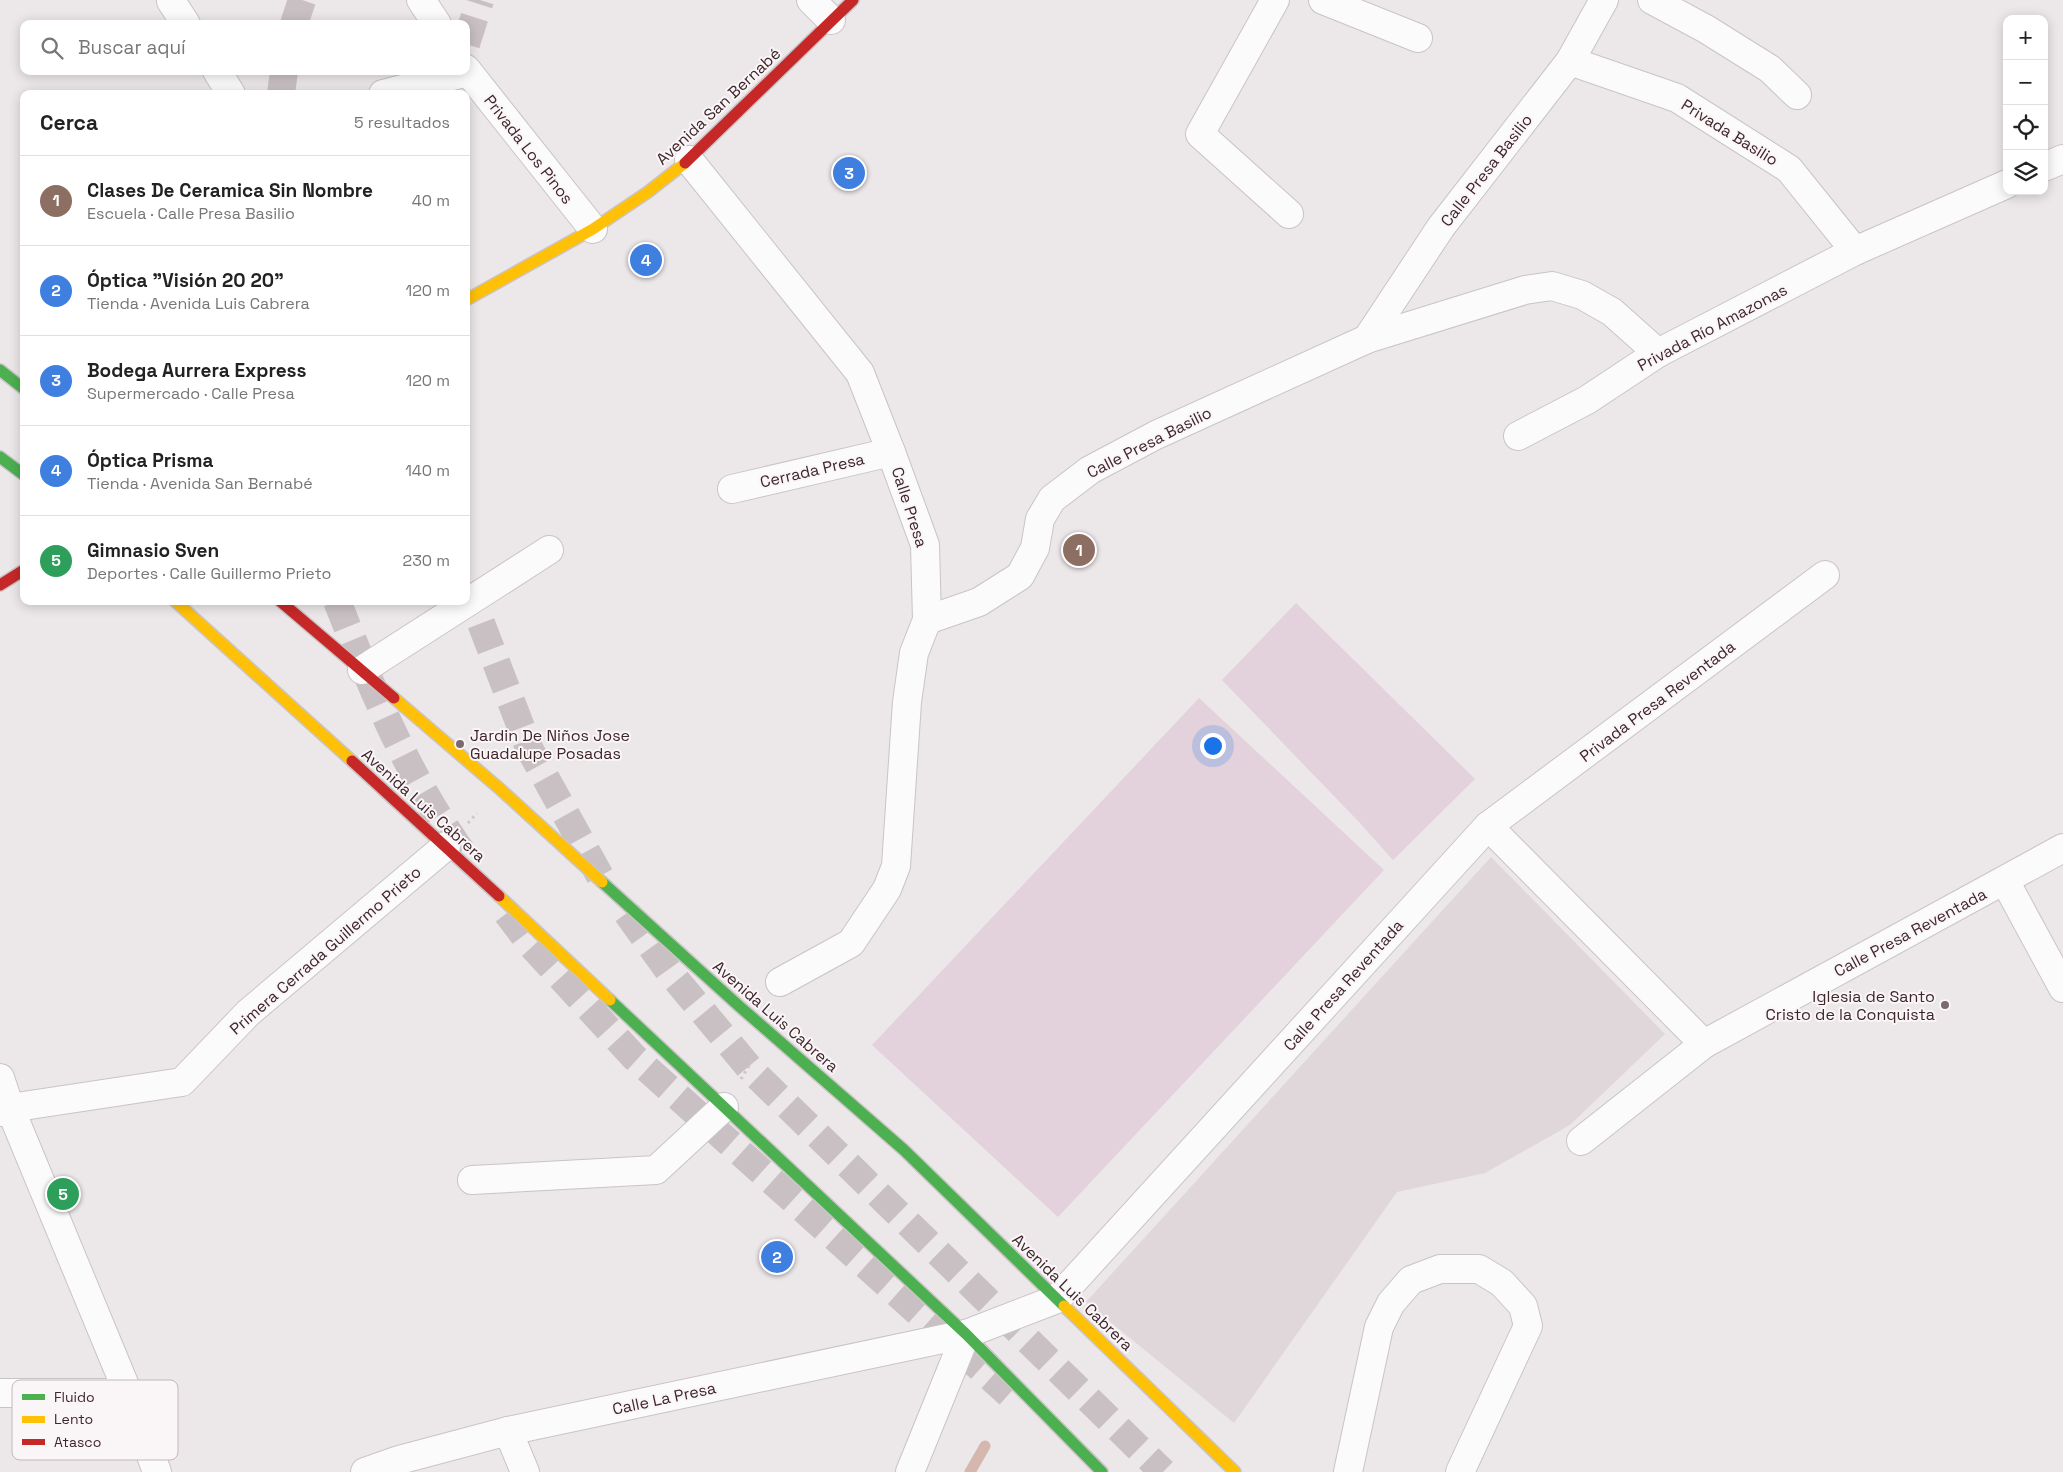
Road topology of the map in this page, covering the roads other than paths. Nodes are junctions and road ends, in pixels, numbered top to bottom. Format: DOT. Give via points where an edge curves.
graph roads {
  1 [pos="421,0"];
  2 [pos="811,0"];
  3 [pos="853,0"];
  4 [pos="1275,0"];
  5 [pos="1323,0"];
  6 [pos="1604,0"];
  7 [pos="1652,0"];
  8 [pos="171,1"];
  9 [pos="183,20"];
  10 [pos="434,20"];
  11 [pos="831,20"];
  12 [pos="1418,38"];
  13 [pos="1570,61"];
  14 [pos="219,75"];
  15 [pos="452,75"];
  16 [pos="470,75"];
  17 [pos="229,90"];
  18 [pos="398,90"];
  19 [pos="1797,95"];
  20 [pos="2063,159"];
  21 [pos="689,160"];
  22 [pos="2048,165"];
  23 [pos="2003,186"];
  24 [pos="1289,214"];
  25 [pos="593,229"];
  26 [pos="1855,252"];
  27 [pos="470,298"];
  28 [pos="1367,339"];
  29 [pos="1658,353"];
  30 [pos="0,370"];
  31 [pos="20,386"];
  32 [pos="1518,436"];
  33 [pos="891,452"];
  34 [pos="0,457"];
  35 [pos="20,472"];
  36 [pos="732,489"];
  37 [pos="549,550"];
  38 [pos="20,573"];
  39 [pos="1825,575"];
  40 [pos="0,586"];
  41 [pos="470,601"];
  42 [pos="179,605"];
  43 [pos="285,605"];
  44 [pos="463,605"];
  45 [pos="927,620"];
  46 [pos="362,670"];
  47 [pos="1488,826"];
  48 [pos="446,846"];
  49 [pos="2063,848"];
  50 [pos="2005,881"];
  51 [pos="780,982"];
  52 [pos="2063,988"];
  53 [pos="1704,1044"];
  54 [pos="0,1078"];
  55 [pos="724,1106"];
  56 [pos="5,1110"];
  57 [pos="1581,1141"];
  58 [pos="472,1180"];
  59 [pos="1057,1299"];
  60 [pos="966,1334"];
  61 [pos="122,1380"];
  62 [pos="508,1431"];
  63 [pos="153,1460"];
  64 [pos="157,1472"];
  65 [pos="365,1472"];
  66 [pos="525,1472"];
  67 [pos="910,1472"];
  68 [pos="1102,1472"];
  69 [pos="1235,1472"];
  70 [pos="1348,1472"];
  71 [pos="1460,1472"];
  1 -- 10 [label="street"];
  2 -- 11 [label="street"];
  3 -- 11 [label="main road, Avenida San Bernabé"];
  4 -- 24 [label="street" via="1200,134"];
  5 -- 12 [label="street"];
  6 -- 13 [label="street, Calle Presa Basilio"];
  7 -- 19 [label="street" via="1770,69"];
  8 -- 9 [label="street"];
  11 -- 21 [label="main road, Avenida San Bernabé"];
  13 -- 26 [label="street, Privada Basilio" via="1677,98 1789,169"];
  13 -- 28 [label="street, Calle Presa Basilio" via="1441,227"];
  14 -- 17 [label="street"];
  15 -- 18 [label="street"];
  16 -- 25 [label="street, Privada Los Pinos"];
  20 -- 22 [label="street"];
  21 -- 25 [label="main road, Avenida San Bernabé"];
  21 -- 33 [label="street, Calle Presa" via="860,373"];
  23 -- 26 [label="street, Privada Río Amazonas"];
  25 -- 27 [label="main road, Avenida San Bernabé"];
  26 -- 29 [label="street, Privada Río Amazonas"];
  28 -- 29 [label="street, Calle Presa Basilio" via="1525,290 1552,286 1582,295 1612,312"];
  28 -- 45 [label="street, Calle Presa Basilio" via="1156,435 1090,470 1052,499 1040,519 1035,548 1020,576 979,602"];
  29 -- 32 [label="street, Privada Río Amazonas" via="1587,400"];
  30 -- 31 [label="main road"];
  33 -- 36 [label="street, Cerrada Presa"];
  33 -- 45 [label="street, Calle Presa" via="925,545"];
  34 -- 35 [label="main road"];
  37 -- 41 [label="street"];
  38 -- 40 [label="main road"];
  39 -- 47 [label="street, Privada Presa Reventada"];
  42 -- 48 [label="main road, Avenida Luis Cabrera"];
  43 -- 46 [label="main road, Avenida Luis Cabrera"];
  44 -- 46 [label="street"];
  45 -- 51 [label="street, Calle Presa" via="914,653 907,702 896,866 887,889 851,944"];
  46 -- 59 [label="main road, Avenida Luis Cabrera" via="904,1150"];
  47 -- 53 [label="street"];
  47 -- 59 [label="street, Calle Presa Reventada"];
  48 -- 55 [label="main road, Avenida Luis Cabrera"];
  48 -- 56 [label="street, Primera Cerrada Guillermo Prieto" via="248,1013 182,1082"];
  49 -- 50 [label="street, Calle Presa Reventada"];
  50 -- 52 [label="street"];
  50 -- 53 [label="street, Calle Presa Reventada"];
  53 -- 57 [label="street, Calle Presa Reventada"];
  54 -- 56 [label="street"];
  55 -- 58 [label="street" via="656,1170"];
  55 -- 60 [label="main road, Avenida Luis Cabrera"];
  56 -- 61 [label="street"];
  59 -- 60 [label="street, Calle Presa Reventada"];
  59 -- 69 [label="main road, Avenida Luis Cabrera"];
  60 -- 62 [label="street, Calle La Presa"];
  60 -- 67 [label="street"];
  60 -- 68 [label="main road, Avenida Luis Cabrera"];
  62 -- 65 [label="street, Calle La Presa"];
  62 -- 66 [label="street"];
  63 -- 64 [label="street"];
  70 -- 71 [label="street" via="1379,1327 1391,1303 1411,1280 1440,1268 1478,1270 1502,1283 1523,1306 1528,1326"];
}
